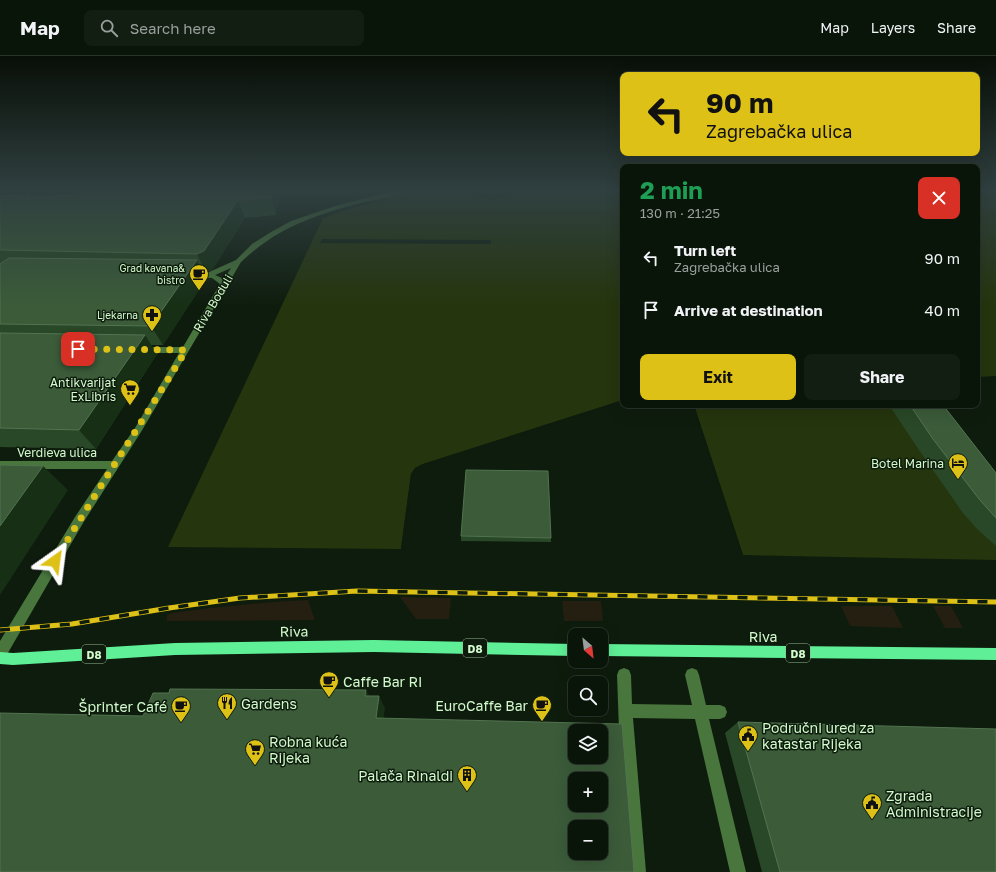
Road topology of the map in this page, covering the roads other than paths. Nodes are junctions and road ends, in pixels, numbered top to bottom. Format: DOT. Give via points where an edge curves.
graph roads {
  1 [pos="284,229"];
  2 [pos="240,261"];
  3 [pos="183,275"];
  4 [pos="207,276"];
  5 [pos="224,284"];
  6 [pos="133,350"];
  7 [pos="186,350"];
  8 [pos="0,465"];
  9 [pos="114,465"];
  10 [pos="568,650"];
  11 [pos="608,650"];
  12 [pos="0,653"];
  13 [pos="996,654"];
  14 [pos="0,658"];
  15 [pos="624,674"];
  16 [pos="692,675"];
  17 [pos="625,711"];
  18 [pos="700,711"];
  19 [pos="720,712"];
  20 [pos="638,872"];
  21 [pos="738,872"];
  1 -- 2 [label="street, Riva Boduli" via="262,241"];
  2 -- 4 [label="street, Riva Boduli"];
  2 -- 5 [label="street, Riva Boduli"];
  3 -- 4 [label="street"];
  4 -- 5 [label="street" via="219,278"];
  5 -- 7 [label="street, Riva Boduli"];
  6 -- 7 [label="street"];
  7 -- 9 [label="street, Riva Boduli"];
  8 -- 9 [label="street, Verdieva ulica"];
  9 -- 12 [label="street, Riva Boduli"];
  10 -- 14 [label="main road, Riva / D8" via="382,646 175,649"];
  11 -- 13 [label="main road, Riva / D8"];
  15 -- 17 [label="street" via="619,696"];
  16 -- 18 [label="street"];
  17 -- 18 [label="street"];
  17 -- 20 [label="street"];
  18 -- 19 [label="street"];
  18 -- 21 [label="street"];
}
